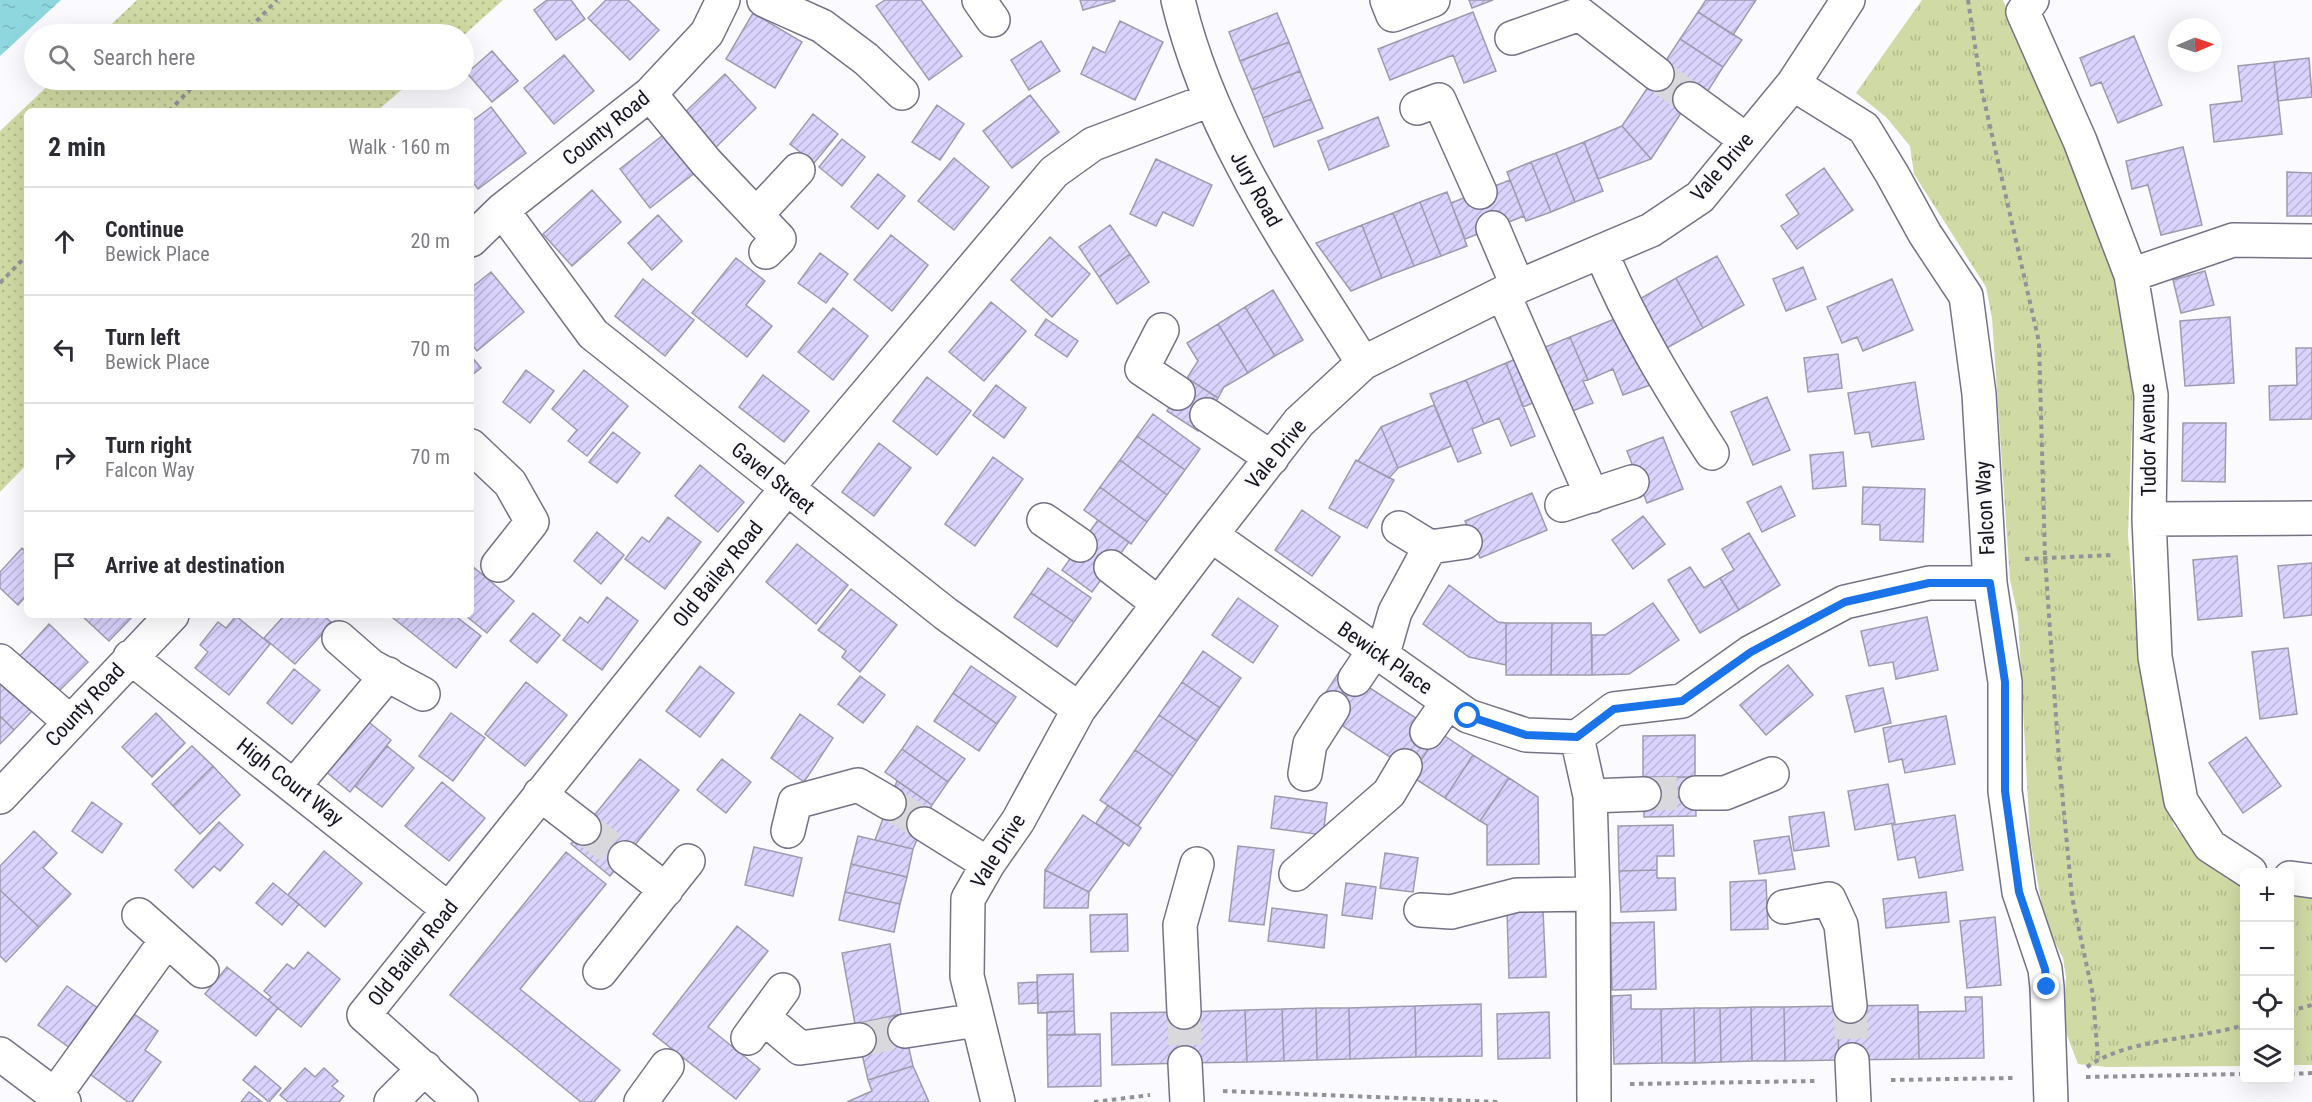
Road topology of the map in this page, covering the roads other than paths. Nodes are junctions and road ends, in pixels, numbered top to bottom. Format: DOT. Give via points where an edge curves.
graph roads {
  1 [pos="764,0"];
  2 [pos="1178,0"];
  3 [pos="1387,0"];
  4 [pos="1433,0"];
  5 [pos="1848,0"];
  6 [pos="2032,0"];
  7 [pos="712,4"];
  8 [pos="1512,38"];
  9 [pos="1657,74"];
  10 [pos="1793,84"];
  11 [pos="902,93"];
  12 [pos="650,94"];
  13 [pos="1690,99"];
  14 [pos="1209,100"];
  15 [pos="1417,108"];
  16 [pos="1746,140"];
  17 [pos="798,170"];
  18 [pos="1480,192"];
  19 [pos="502,210"];
  20 [pos="756,215"];
  21 [pos="1493,228"];
  22 [pos="474,237"];
  23 [pos="2312,242"];
  24 [pos="766,252"];
  25 [pos="1601,252"];
  26 [pos="2131,275"];
  27 [pos="1510,290"];
  28 [pos="1162,330"];
  29 [pos="1363,363"];
  30 [pos="1178,393"];
  31 [pos="1207,415"];
  32 [pos="474,449"];
  33 [pos="1712,454"];
  34 [pos="1272,458"];
  35 [pos="1632,482"];
  36 [pos="786,489"];
  37 [pos="2312,518"];
  38 [pos="2149,519"];
  39 [pos="1044,520"];
  40 [pos="1399,528"];
  41 [pos="1211,535"];
  42 [pos="1465,542"];
  43 [pos="1080,545"];
  44 [pos="1430,547"];
  45 [pos="498,565"];
  46 [pos="1111,567"];
  47 [pos="1989,571"];
  48 [pos="1159,604"];
  49 [pos="169,618"];
  50 [pos="339,638"];
  51 [pos="1378,654"];
  52 [pos="130,657"];
  53 [pos="0,661"];
  54 [pos="388,674"];
  55 [pos="1355,679"];
  56 [pos="423,694"];
  57 [pos="1448,702"];
  58 [pos="1333,708"];
  59 [pos="1079,709"];
  60 [pos="70,722"];
  61 [pos="1427,732"];
  62 [pos="1577,737"];
  63 [pos="1405,766"];
  64 [pos="1305,774"];
  65 [pos="1772,774"];
  66 [pos="294,786"];
  67 [pos="1696,793"];
  68 [pos="540,794"];
  69 [pos="1644,794"];
  70 [pos="1590,795"];
  71 [pos="0,797"];
  72 [pos="889,803"];
  73 [pos="924,824"];
  74 [pos="584,828"];
  75 [pos="788,831"];
  76 [pos="625,858"];
  77 [pos="688,861"];
  78 [pos="988,864"];
  79 [pos="1197,864"];
  80 [pos="2243,868"];
  81 [pos="1296,874"];
  82 [pos="2294,879"];
  83 [pos="2312,881"];
  84 [pos="666,890"];
  85 [pos="1593,894"];
  86 [pos="1784,907"];
  87 [pos="448,909"];
  88 [pos="1421,910"];
  89 [pos="138,915"];
  90 [pos="166,941"];
  91 [pos="202,971"];
  92 [pos="600,972"];
  93 [pos="783,990"];
  94 [pos="1850,1006"];
  95 [pos="1184,1012"];
  96 [pos="977,1020"];
  97 [pos="905,1031"];
  98 [pos="859,1040"];
  99 [pos="0,1054"];
  100 [pos="1852,1060"];
  101 [pos="667,1066"];
  102 [pos="425,1068"];
  103 [pos="59,1099"];
  104 [pos="391,1102"];
  105 [pos="461,1102"];
  106 [pos="641,1102"];
  107 [pos="998,1102"];
  108 [pos="1594,1102"];
  109 [pos="1854,1102"];
  110 [pos="2051,1102"];
  1 -- 11 [label="street" via="822,26"];
  2 -- 14 [label="street, Jury Road"];
  3 -- 4 [label="street" via="1393,15"];
  5 -- 10 [label="street, Vale Drive"];
  6 -- 26 [label="street, Tudor Avenue" via="2023,12 2080,141"];
  7 -- 12 [label="street, County Road" via="707,33"];
  8 -- 9 [label="street" via="1580,14"];
  10 -- 16 [label="street, Vale Drive"];
  10 -- 47 [label="street, Falcon Way" via="1864,129 1966,296 1979,394"];
  12 -- 19 [label="street, County Road"];
  12 -- 20 [label="street"];
  13 -- 16 [label="street"];
  14 -- 29 [label="street, Jury Road" via="1249,182"];
  14 -- 36 [label="street, Old Bailey Road" via="1093,144 1054,172"];
  15 -- 18 [label="street" via="1439,100"];
  16 -- 25 [label="street, Vale Drive" via="1700,197 1651,230"];
  17 -- 20 [label="street"];
  19 -- 22 [label="street, County Road"];
  19 -- 36 [label="street, Gavel Street" via="593,334"];
  20 -- 24 [label="street" via="778,239"];
  21 -- 27 [label="street"];
  23 -- 26 [label="street" via="2233,240"];
  25 -- 27 [label="street, Vale Drive"];
  25 -- 33 [label="street" via="1663,379"];
  26 -- 38 [label="street, Tudor Avenue" via="2151,395"];
  27 -- 29 [label="street, Vale Drive"];
  27 -- 35 [label="street" via="1577,500"];
  28 -- 30 [label="street" via="1142,369"];
  29 -- 34 [label="street, Vale Drive" via="1299,422"];
  31 -- 34 [label="street"];
  32 -- 45 [label="street" via="510,483 532,522"];
  34 -- 41 [label="street, Vale Drive"];
  36 -- 59 [label="street, Gavel Street" via="946,614"];
  36 -- 68 [label="street, Old Bailey Road"];
  37 -- 38 [label="street"];
  38 -- 80 [label="street, Tudor Avenue" via="2155,657 2181,801 2210,846"];
  39 -- 43 [label="street"];
  40 -- 44 [label="street"];
  41 -- 48 [label="street, Vale Drive"];
  41 -- 51 [label="street, Bewick Place"];
  42 -- 44 [label="street"];
  44 -- 51 [label="street" via="1395,612"];
  46 -- 48 [label="street"];
  47 -- 62 [label="street" via="1845,602 1751,652 1682,701 1614,709"];
  47 -- 110 [label="street, Falcon Way" via="2005,682 2005,791 2019,892 2045,969"];
  48 -- 59 [label="street, Vale Drive"];
  49 -- 52 [label="street, County Road"];
  50 -- 54 [label="street" via="371,666"];
  51 -- 55 [label="street"];
  51 -- 57 [label="street, Bewick Place"];
  52 -- 60 [label="street, County Road"];
  52 -- 66 [label="street, High Court Way"];
  53 -- 60 [label="street"];
  54 -- 56 [label="street"];
  54 -- 66 [label="street"];
  57 -- 61 [label="street"];
  57 -- 62 [label="street, Bewick Place" via="1468,716 1526,735"];
  58 -- 64 [label="street" via="1310,744"];
  59 -- 78 [label="street, Vale Drive" via="1018,821"];
  60 -- 71 [label="street, County Road"];
  62 -- 70 [label="street"];
  63 -- 81 [label="street" via="1389,793"];
  65 -- 67 [label="street" via="1725,793"];
  66 -- 87 [label="street, High Court Way"];
  68 -- 74 [label="street"];
  68 -- 87 [label="street, Old Bailey Road"];
  69 -- 70 [label="street"];
  70 -- 85 [label="street"];
  72 -- 75 [label="street" via="858,785 795,802"];
  73 -- 78 [label="street"];
  76 -- 84 [label="street"];
  77 -- 84 [label="street"];
  78 -- 96 [label="street, Vale Drive" via="968,899 965,939 967,976"];
  79 -- 95 [label="street" via="1180,925"];
  82 -- 83 [label="street"];
  84 -- 92 [label="street"];
  85 -- 88 [label="street" via="1517,895 1451,912"];
  85 -- 108 [label="street"];
  86 -- 94 [label="street" via="1829,899 1851,923"];
  87 -- 102 [label="street, Old Bailey Road" via="364,1015"];
  89 -- 90 [label="street"];
  90 -- 91 [label="street"];
  90 -- 103 [label="street"];
  93 -- 98 [label="street" via="756,1028 800,1048"];
  96 -- 97 [label="street"];
  96 -- 107 [label="street, Vale Drive"];
  99 -- 103 [label="street"];
  100 -- 109 [label="street"];
  101 -- 106 [label="street"];
  102 -- 104 [label="street"];
  102 -- 105 [label="street, Old Bailey Road"];
}
